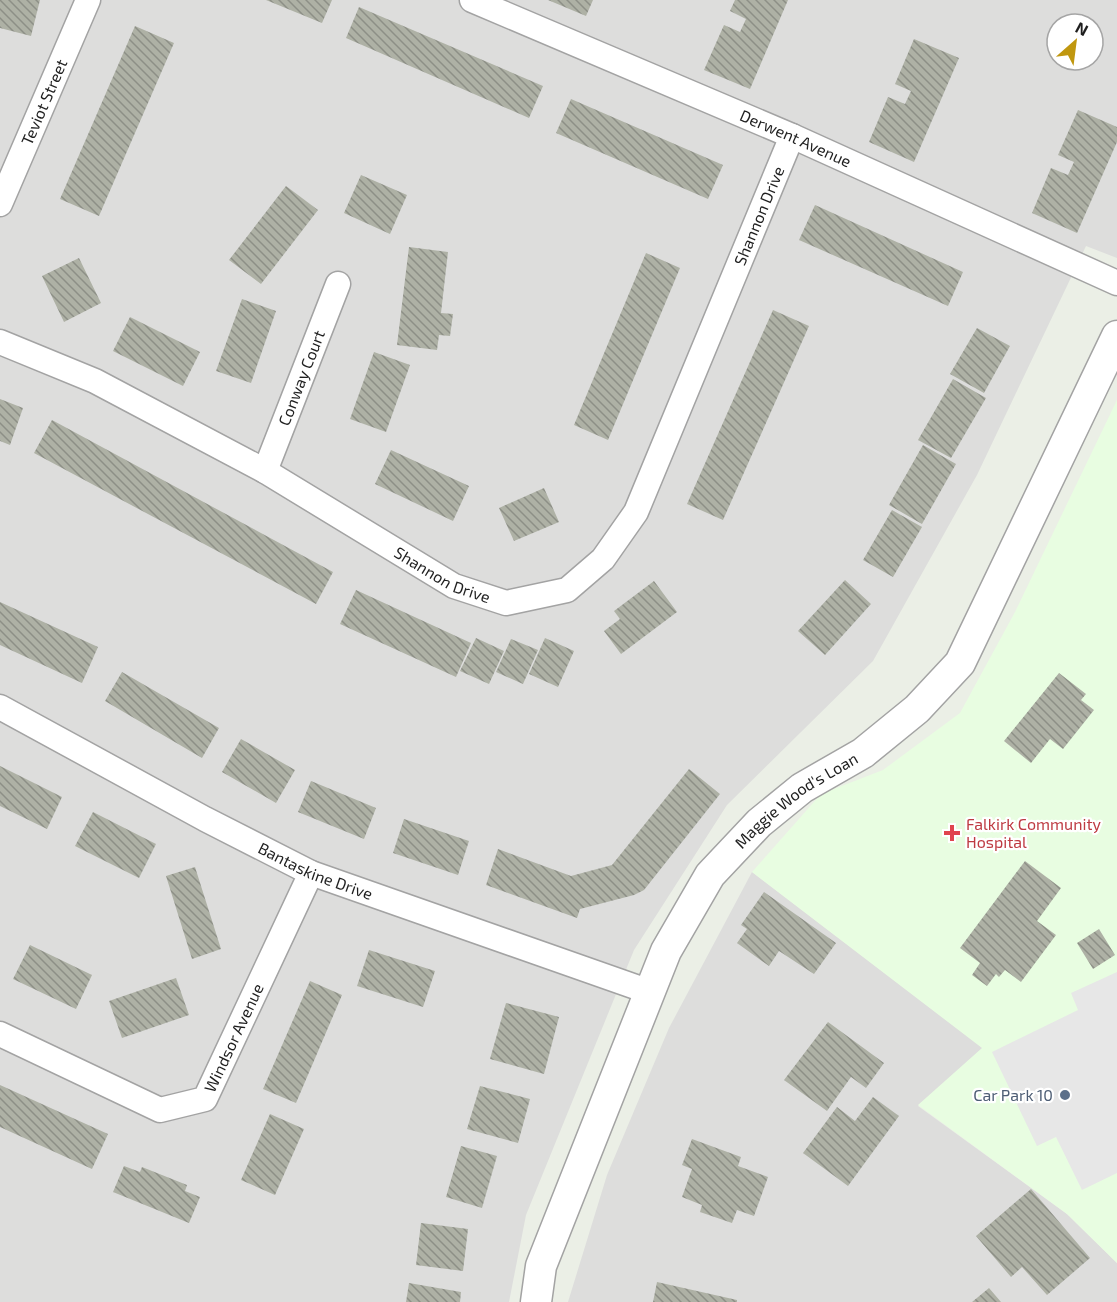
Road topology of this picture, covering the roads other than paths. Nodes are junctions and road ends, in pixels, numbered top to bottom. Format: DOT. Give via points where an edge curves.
graph roads {
  1 [pos="88,0"];
  2 [pos="472,0"];
  3 [pos="792,136"];
  4 [pos="0,204"];
  5 [pos="1117,283"];
  6 [pos="338,284"];
  7 [pos="1117,336"];
  8 [pos="0,342"];
  9 [pos="265,471"];
  10 [pos="0,707"];
  11 [pos="311,873"];
  12 [pos="650,992"];
  13 [pos="0,1034"];
  14 [pos="536,1302"];
  1 -- 4 [label="street, Teviot Street"];
  2 -- 3 [label="street, Derwent Avenue"];
  3 -- 5 [label="street, Derwent Avenue"];
  3 -- 9 [label="street, Shannon Drive" via="636,512 603,560 567,590 506,603 454,586"];
  6 -- 9 [label="street, Conway Court"];
  7 -- 12 [label="street, Maggie Wood's Loan" via="960,663 917,709 863,753 802,788 759,823 710,875 671,940"];
  8 -- 9 [label="street, Shannon Drive" via="95,381"];
  10 -- 11 [label="street, Bantaskine Drive"];
  11 -- 12 [label="street, Bantaskine Drive"];
  11 -- 13 [label="street, Windsor Avenue" via="205,1099 160,1110"];
  12 -- 14 [label="street, Maggie Wood's Loan" via="542,1266"];
}
